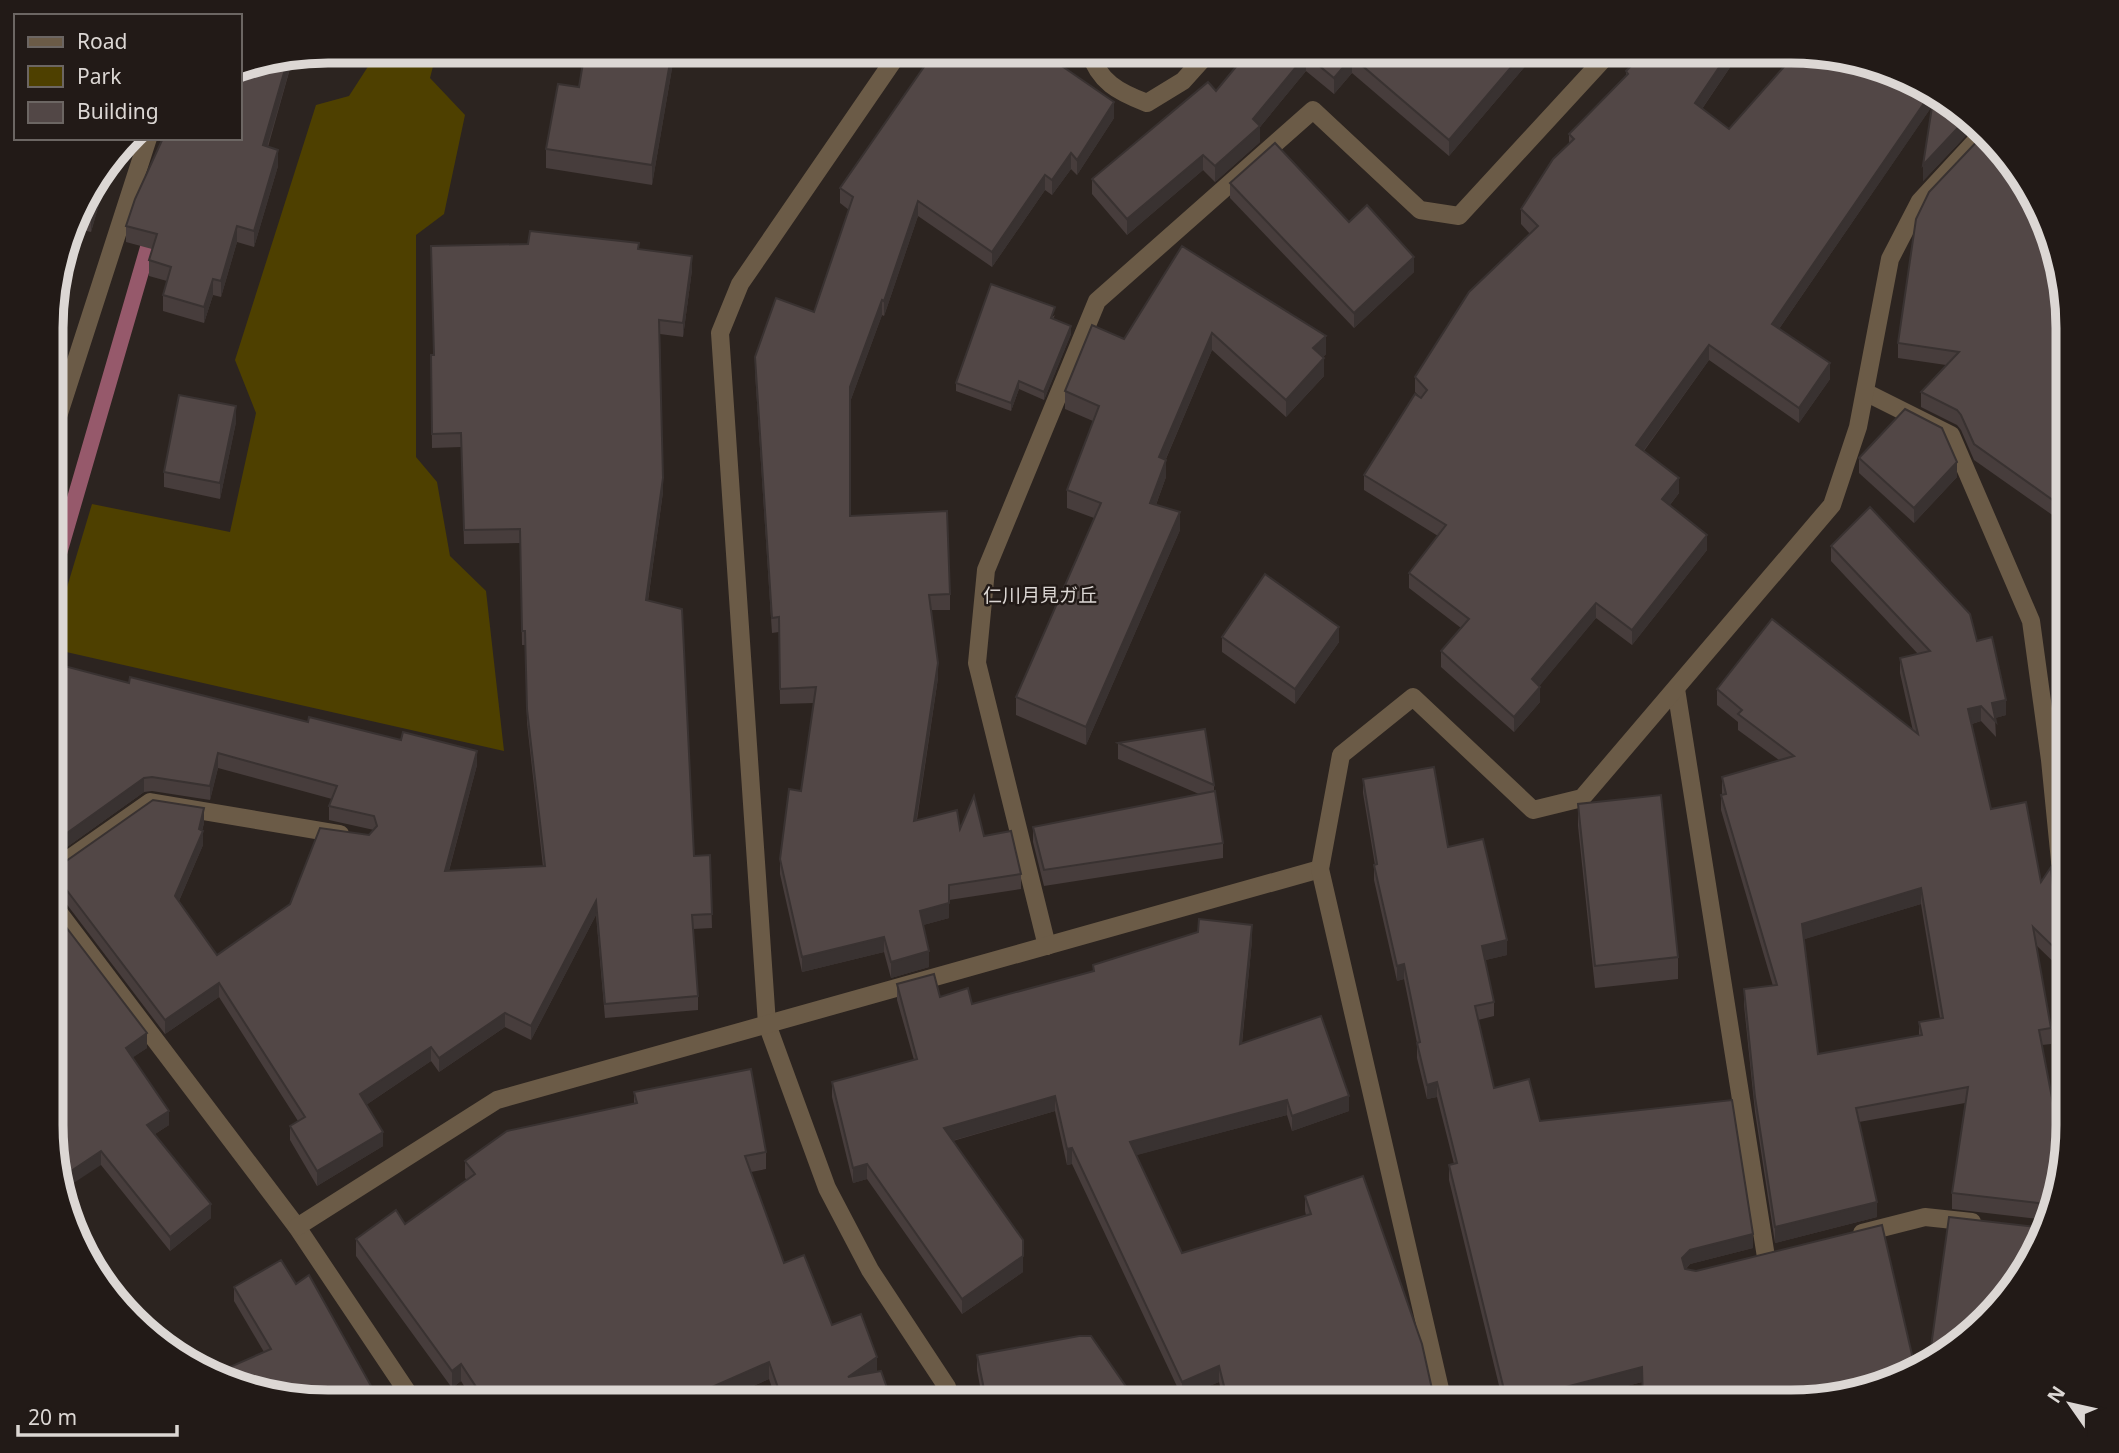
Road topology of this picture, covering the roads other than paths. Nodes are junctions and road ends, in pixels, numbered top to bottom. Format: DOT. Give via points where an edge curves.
graph roads {
  1 [pos="892,63"];
  2 [pos="1093,63"];
  3 [pos="1199,63"];
  4 [pos="1600,63"];
  5 [pos="1977,140"];
  6 [pos="142,141"];
  7 [pos="1866,392"];
  8 [pos="63,399"];
  9 [pos="1676,690"];
  10 [pos="2056,821"];
  11 [pos="353,836"];
  12 [pos="63,863"];
  13 [pos="1320,869"];
  14 [pos="63,918"];
  15 [pos="1047,946"];
  16 [pos="767,1024"];
  17 [pos="1992,1224"];
  18 [pos="297,1227"];
  19 [pos="1846,1237"];
  20 [pos="1766,1257"];
  21 [pos="406,1390"];
  22 [pos="948,1390"];
  23 [pos="1440,1390"];
  1 -- 16 [label="street" via="740,284 720,333"];
  2 -- 3 [label="street" via="1116,91 1147,103 1183,81"];
  4 -- 15 [label="street" via="1459,216 1420,210 1313,110 1097,301 986,570 977,663"];
  5 -- 7 [label="street" via="1920,201 1890,259"];
  6 -- 8 [label="street"];
  7 -- 9 [label="street" via="1832,505"];
  7 -- 10 [label="street" via="1951,435 2031,621"];
  9 -- 13 [label="street" via="1582,798 1532,810 1413,697 1341,755"];
  9 -- 20 [label="street"];
  11 -- 12 [label="street" via="150,802"];
  13 -- 15 [label="street"];
  13 -- 23 [label="street"];
  14 -- 18 [label="street"];
  15 -- 16 [label="street"];
  16 -- 18 [label="street" via="497,1100"];
  16 -- 22 [label="street" via="827,1188 870,1270"];
  17 -- 19 [label="street" via="1926,1217"];
  18 -- 21 [label="street"];
}
